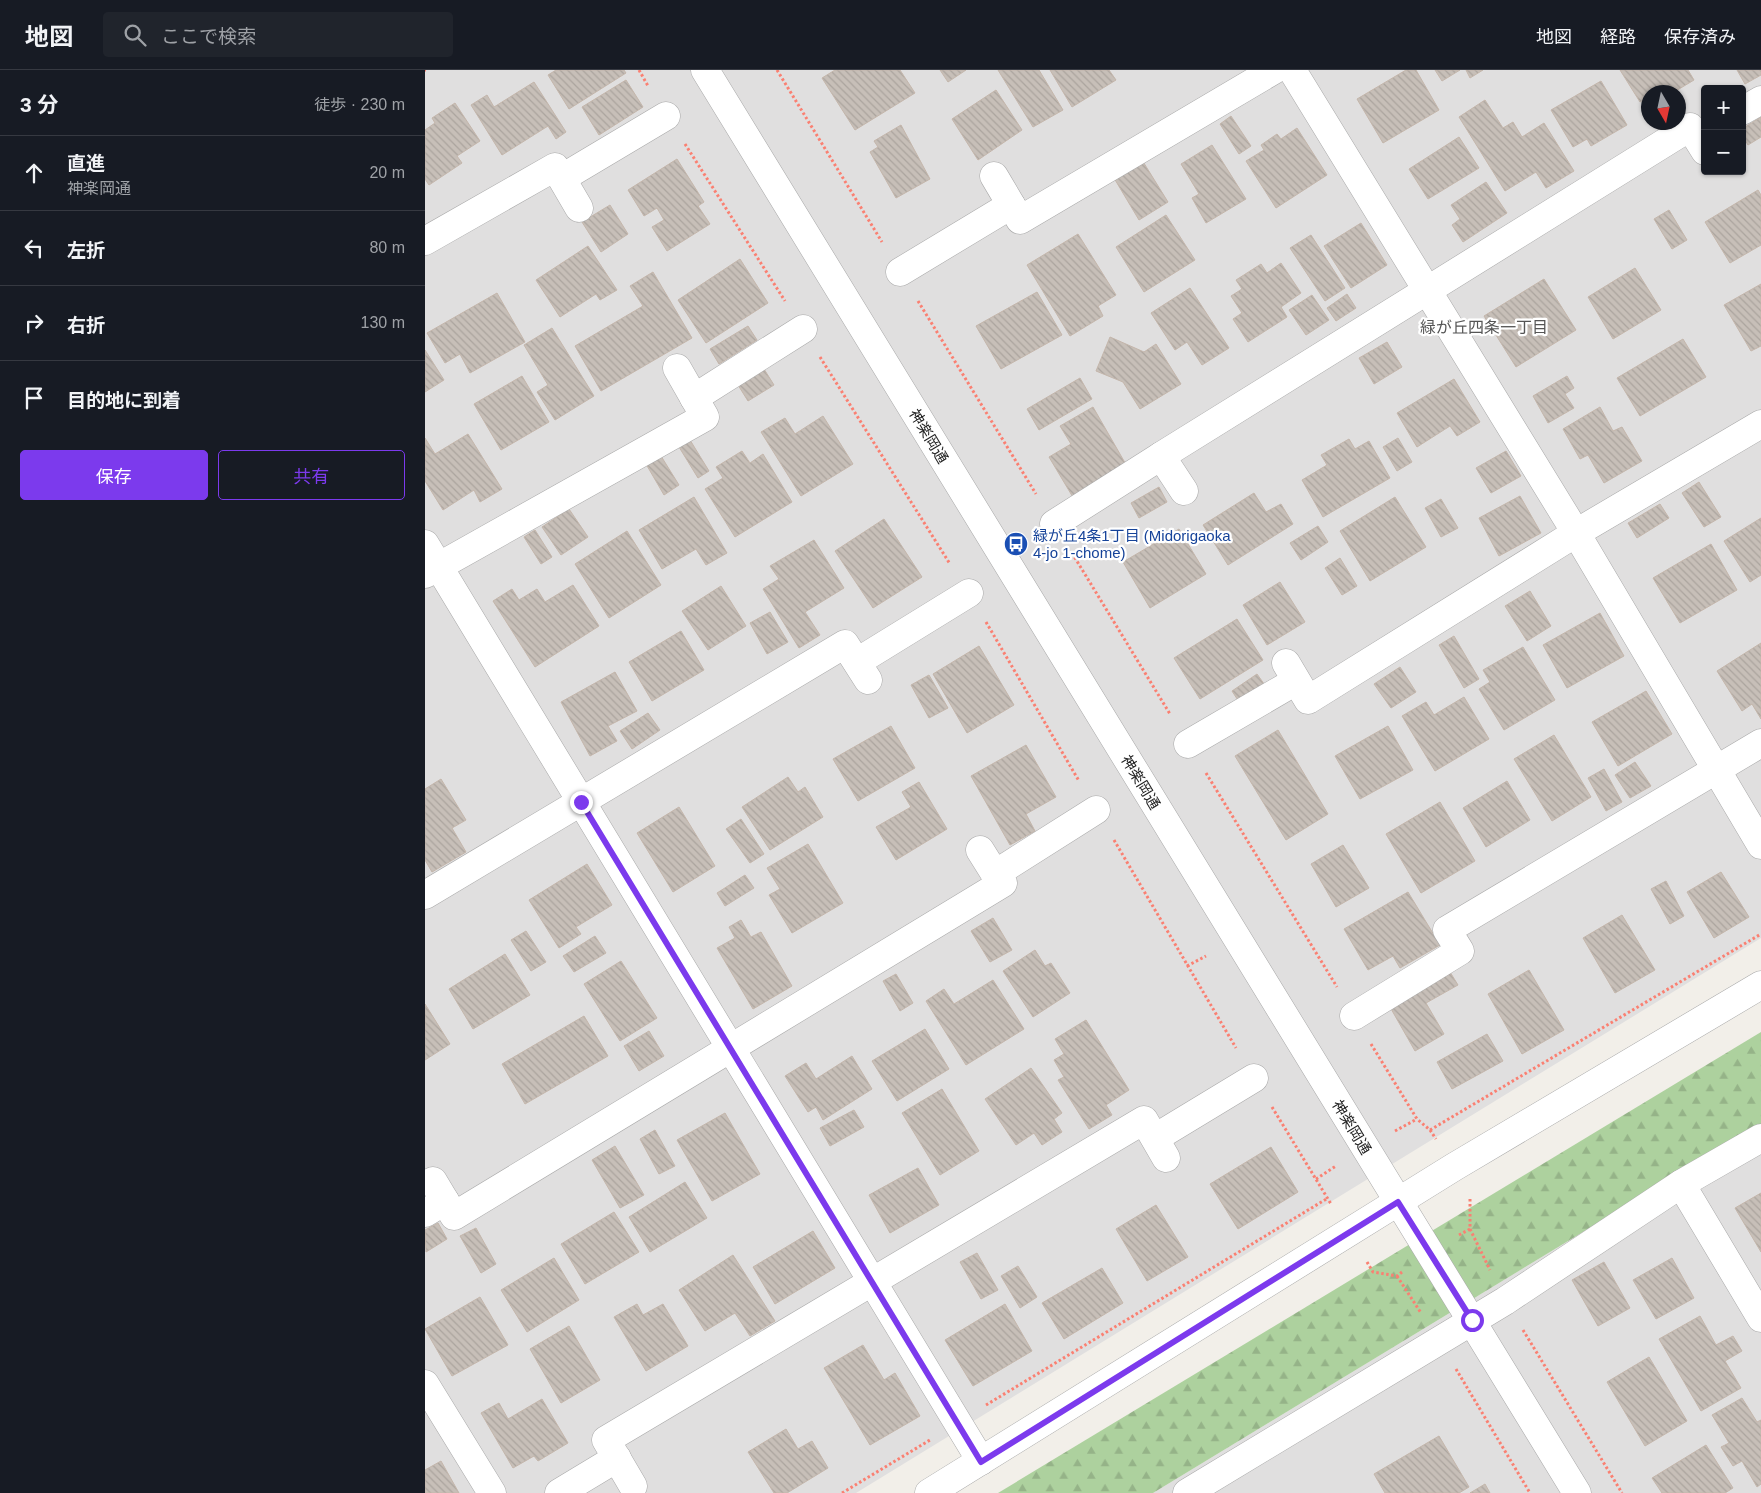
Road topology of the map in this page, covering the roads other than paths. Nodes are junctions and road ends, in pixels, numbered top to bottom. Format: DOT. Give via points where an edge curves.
graph roads {
  1 [pos="705,70"];
  2 [pos="1274,70"];
  3 [pos="1292,70"];
  4 [pos="1761,100"];
  5 [pos="1746,109"];
  6 [pos="666,116"];
  7 [pos="1701,141"];
  8 [pos="994,176"];
  9 [pos="562,178"];
  10 [pos="1011,205"];
  11 [pos="579,208"];
  12 [pos="425,241"];
  13 [pos="900,272"];
  14 [pos="1428,290"];
  15 [pos="803,329"];
  16 [pos="677,368"];
  17 [pos="694,398"];
  18 [pos="1761,424"];
  19 [pos="1161,456"];
  20 [pos="1184,492"];
  21 [pos="1054,524"];
  22 [pos="1576,533"];
  23 [pos="429,561"];
  24 [pos="969,593"];
  25 [pos="1761,742"];
  26 [pos="1188,744"];
  27 [pos="1715,770"];
  28 [pos="581,802"];
  29 [pos="1096,810"];
  30 [pos="1761,845"];
  31 [pos="980,850"];
  32 [pos="995,874"];
  33 [pos="425,895"];
  34 [pos="1761,986"];
  35 [pos="1354,1016"];
  36 [pos="730,1048"];
  37 [pos="1254,1078"];
  38 [pos="1761,1138"];
  39 [pos="1681,1184"];
  40 [pos="434,1198"];
  41 [pos="1398,1202"];
  42 [pos="872,1282"];
  43 [pos="1761,1318"];
  44 [pos="1472,1320"];
  45 [pos="425,1384"];
  46 [pos="617,1458"];
  47 [pos="981,1462"];
  48 [pos="633,1486"];
  49 [pos="492,1493"];
  50 [pos="559,1493"];
  51 [pos="929,1493"];
  52 [pos="1187,1493"];
  53 [pos="1577,1493"];
  1 -- 41 [label="street, 神楽岡通"];
  2 -- 10 [label="street" via="1020,220"];
  3 -- 14 [label="street"];
  4 -- 5 [label="street"];
  6 -- 9 [label="street"];
  7 -- 14 [label="street" via="1689,127"];
  8 -- 10 [label="street"];
  9 -- 11 [label="street"];
  9 -- 12 [label="street" via="555,167"];
  10 -- 13 [label="street"];
  14 -- 19 [label="street"];
  14 -- 22 [label="street"];
  15 -- 17 [label="street"];
  16 -- 17 [label="street"];
  17 -- 23 [label="street" via="705,417"];
  18 -- 22 [label="street"];
  19 -- 20 [label="street"];
  19 -- 21 [label="street"];
  22 -- 26 [label="street" via="1308,700 1291,672"];
  22 -- 27 [label="street"];
  23 -- 28 [label="street"];
  24 -- 28 [label="street" via="862,671 845,644"];
  25 -- 27 [label="street"];
  27 -- 30 [label="street"];
  27 -- 35 [label="street" via="1447,930 1460,951"];
  28 -- 33 [label="street"];
  28 -- 36 [label="street"];
  29 -- 32 [label="street"];
  31 -- 32 [label="street"];
  32 -- 36 [label="street" via="1003,883"];
  34 -- 41 [label="street"];
  36 -- 40 [label="street" via="454,1216"];
  36 -- 42 [label="street"];
  37 -- 42 [label="street" via="1160,1148 1144,1120"];
  38 -- 39 [label="street"];
  39 -- 43 [label="street"];
  39 -- 44 [label="street"];
  41 -- 44 [label="street, 神楽岡通"];
  41 -- 47 [label="street"];
  42 -- 46 [label="street" via="606,1440"];
  42 -- 47 [label="street"];
  44 -- 52 [label="street"];
  44 -- 53 [label="street, 神楽岡通"];
  45 -- 49 [label="street"];
  46 -- 48 [label="street"];
  46 -- 50 [label="street"];
  47 -- 51 [label="street"];
}
